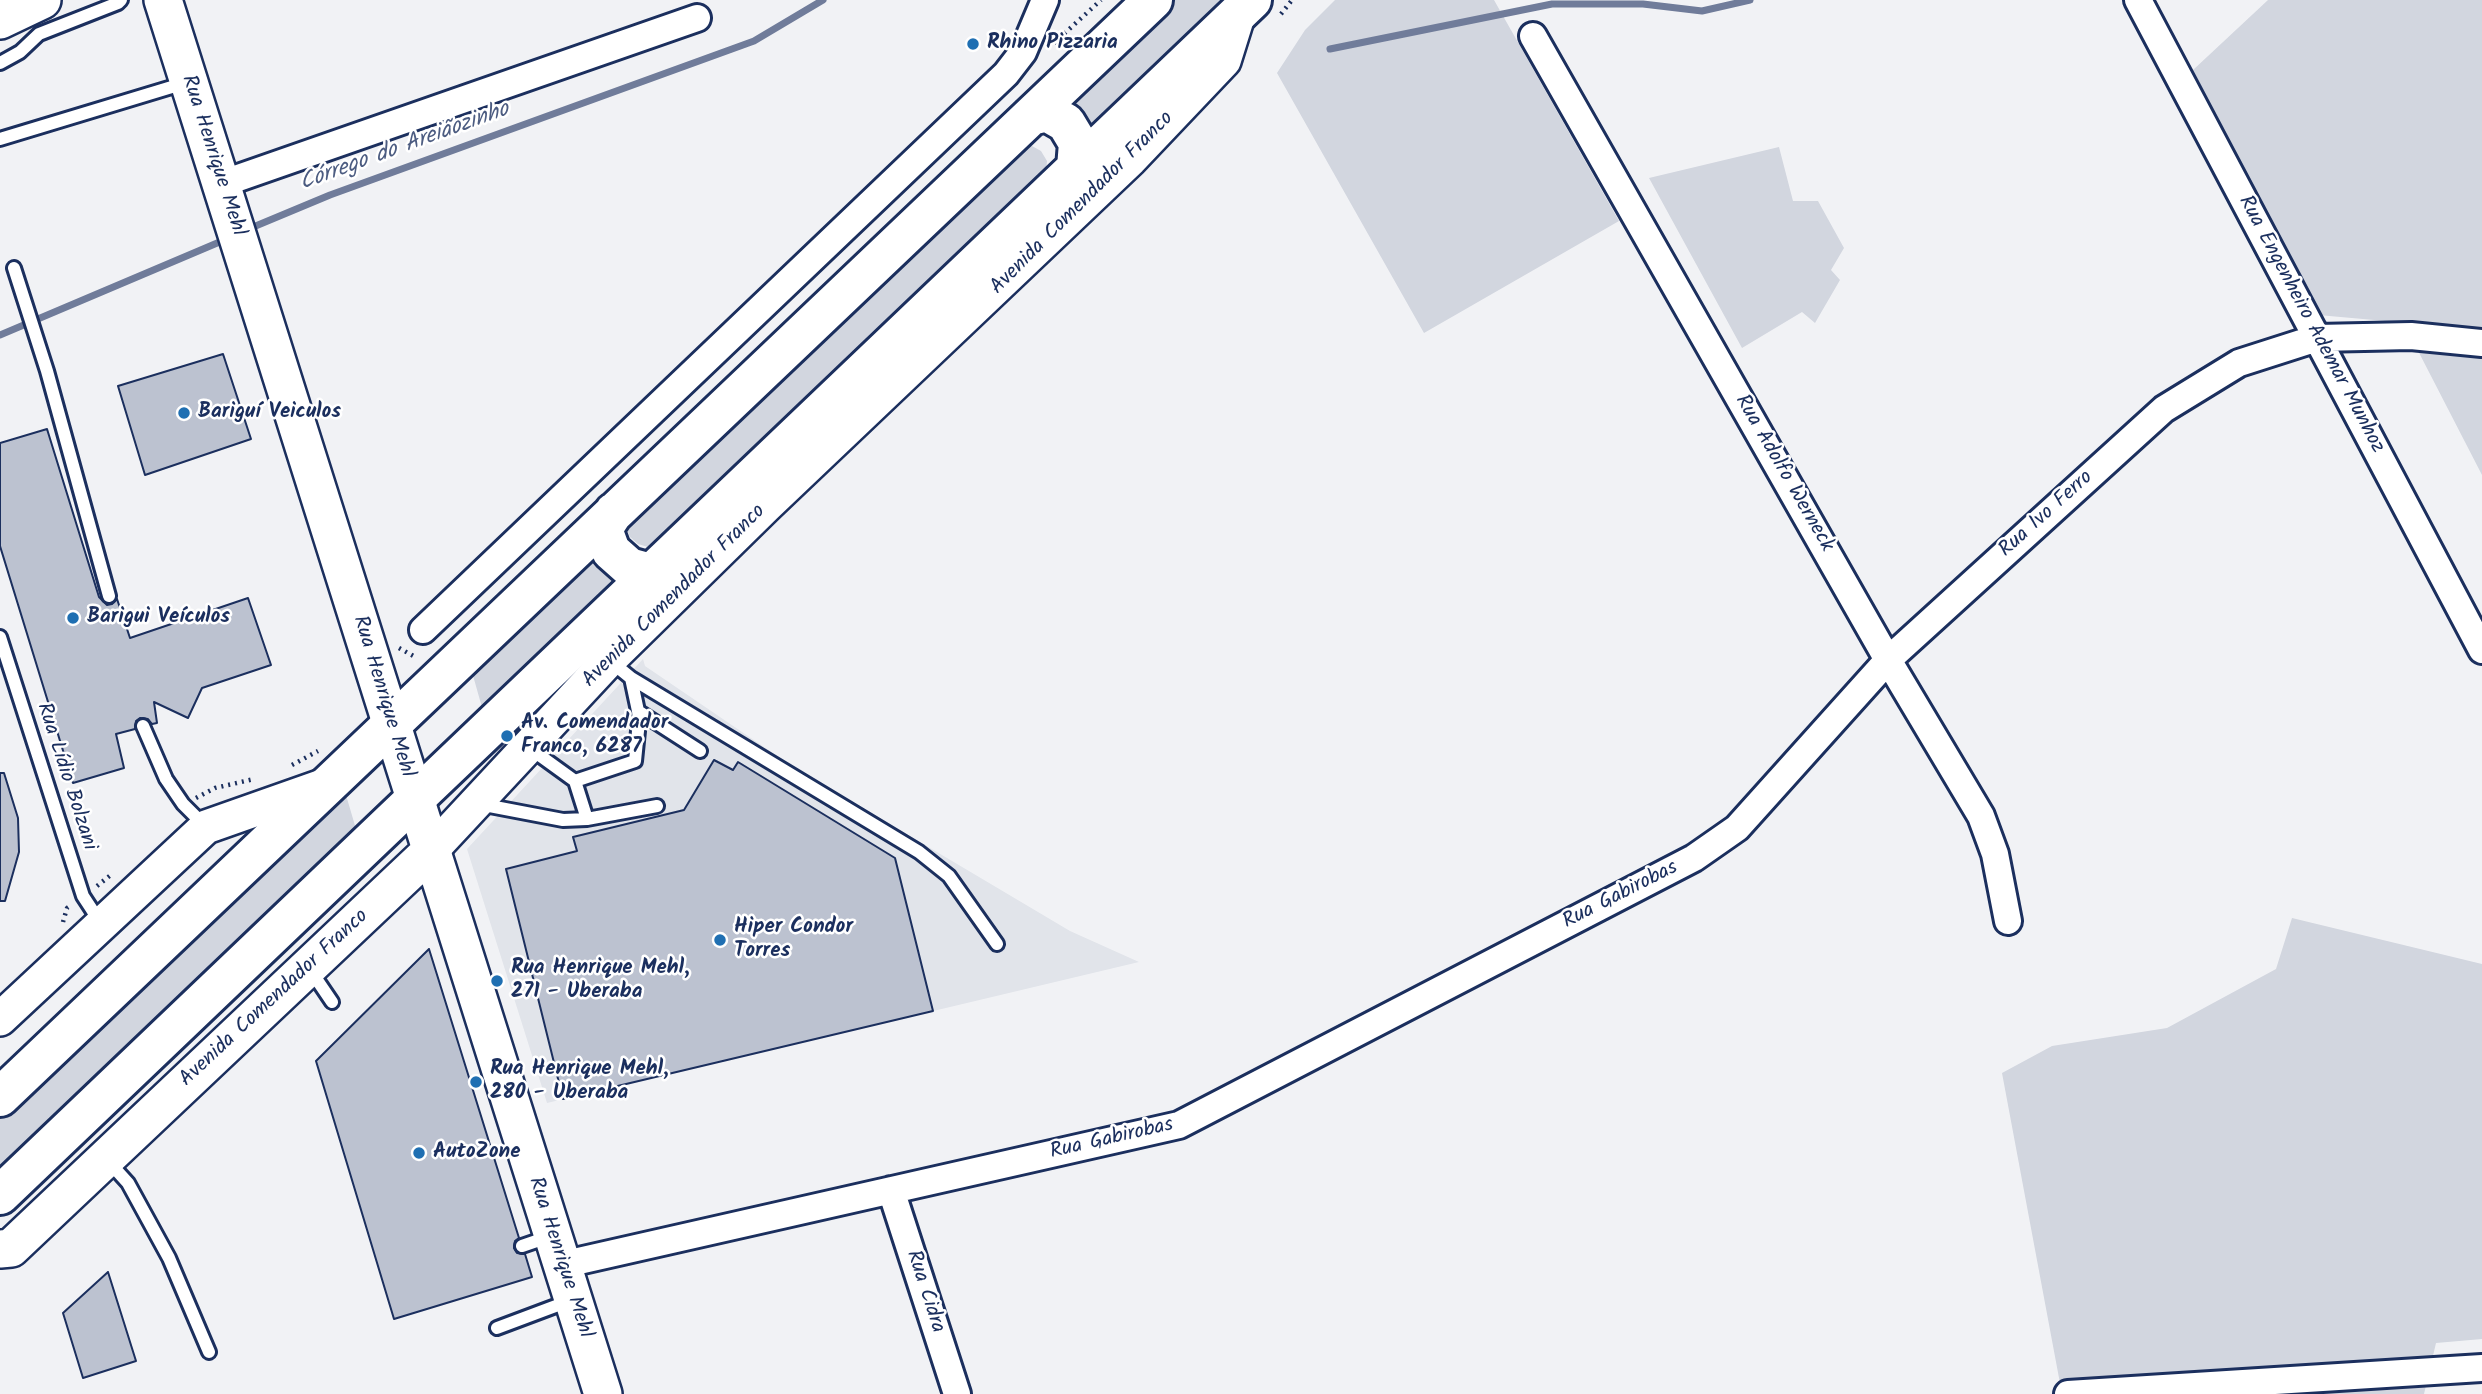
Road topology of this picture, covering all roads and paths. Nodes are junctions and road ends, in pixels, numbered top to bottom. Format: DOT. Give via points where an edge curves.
graph roads {
  1 [pos="42,0"];
  2 [pos="121,0"];
  3 [pos="163,0"];
  4 [pos="1045,0"];
  5 [pos="1153,0"];
  6 [pos="2138,0"];
  7 [pos="1246,6"];
  8 [pos="1117,9"];
  9 [pos="3,14"];
  10 [pos="697,18"];
  11 [pos="1533,36"];
  12 [pos="1045,51"];
  13 [pos="0,63"];
  14 [pos="189,82"];
  15 [pos="1031,116"];
  16 [pos="0,139"];
  17 [pos="1076,168"];
  18 [pos="221,184"];
  19 [pos="14,268"];
  20 [pos="2317,338"];
  21 [pos="2482,343"];
  22 [pos="614,512"];
  23 [pos="651,573"];
  24 [pos="108,596"];
  25 [pos="423,630"];
  26 [pos="0,637"];
  27 [pos="2482,650"];
  28 [pos="404,651"];
  29 [pos="417,658"];
  30 [pos="1888,660"];
  31 [pos="620,669"];
  32 [pos="638,711"];
  33 [pos="391,725"];
  34 [pos="143,726"];
  35 [pos="527,747"];
  36 [pos="700,751"];
  37 [pos="575,781"];
  38 [pos="330,783"];
  39 [pos="415,800"];
  40 [pos="475,803"];
  41 [pos="657,806"];
  42 [pos="587,819"];
  43 [pos="205,827"];
  44 [pos="430,851"];
  45 [pos="1694,858"];
  46 [pos="2008,921"];
  47 [pos="102,925"];
  48 [pos="997,944"];
  49 [pos="308,968"];
  50 [pos="332,1002"];
  51 [pos="0,1019"];
  52 [pos="0,1097"];
  53 [pos="106,1159"];
  54 [pos="891,1190"];
  55 [pos="0,1195"];
  56 [pos="545,1249"];
  57 [pos="4,1251"];
  58 [pos="572,1300"];
  59 [pos="497,1328"];
  60 [pos="209,1352"];
  61 [pos="2482,1368"];
  62 [pos="2440,1382"];
  63 [pos="603,1394"];
  64 [pos="957,1394"];
  65 [pos="2068,1394"];
  1 -- 9 [label="main road"];
  2 -- 13 [label="lane" via="38,34"];
  3 -- 14 [label="main road, Rua Henrique Mehl"];
  4 -- 25 [label="street" via="1023,51 1006,74"];
  5 -- 8 [label="highway"];
  6 -- 20 [label="street, Rua Engenheiro Ademar Munhoz"];
  7 -- 17 [label="highway, Avenida Comendador Franco"];
  7 -- 31 [label="street, Avenida Comendador Franco" via="1224,61 1139,151 776,497"];
  8 -- 12 [label="path"];
  8 -- 15 [label="highway"];
  10 -- 18 [label="street"];
  11 -- 30 [label="street, Rua Adolfo Werneck"];
  14 -- 16 [label="lane"];
  14 -- 18 [label="main road, Rua Henrique Mehl"];
  15 -- 17 [label="highway" via="1047,113 1066,123 1078,144"];
  15 -- 22 [label="highway"];
  17 -- 23 [label="highway, Avenida Comendador Franco"];
  18 -- 33 [label="main road, Rua Henrique Mehl"];
  19 -- 24 [label="lane"];
  20 -- 21 [label="street, Rua Ivo Ferro" via="2411,335"];
  20 -- 27 [label="street, Rua Engenheiro Ademar Munhoz"];
  20 -- 30 [label="street, Rua Ivo Ferro" via="2239,363 2164,409"];
  22 -- 23 [label="highway" via="603,529 611,551 629,568"];
  22 -- 33 [label="highway"];
  23 -- 39 [label="highway, Avenida Comendador Franco"];
  26 -- 47 [label="lane, Rua Lídio Bolzani" via="83,896"];
  28 -- 29 [label="path"];
  30 -- 45 [label="street, Rua Ivo Ferro" via="1737,828"];
  30 -- 46 [label="street, Rua Adolfo Werneck" via="1981,816"];
  31 -- 32 [label="lane"];
  31 -- 35 [label="street, Avenida Comendador Franco"];
  31 -- 48 [label="lane" via="919,852 949,876"];
  32 -- 36 [label="lane"];
  32 -- 37 [label="lane" via="635,761"];
  33 -- 38 [label="highway"];
  33 -- 39 [label="main road, Rua Henrique Mehl"];
  34 -- 43 [label="lane" via="166,779"];
  35 -- 37 [label="lane"];
  35 -- 40 [label="street, Avenida Comendador Franco"];
  37 -- 42 [label="lane"];
  38 -- 43 [label="street"];
  38 -- 52 [label="highway"];
  39 -- 44 [label="main road, Rua Henrique Mehl"];
  39 -- 55 [label="highway, Avenida Comendador Franco"];
  40 -- 42 [label="lane" via="563,820"];
  40 -- 44 [label="street, Avenida Comendador Franco"];
  41 -- 42 [label="lane"];
  43 -- 47 [label="street"];
  44 -- 49 [label="main road, Avenida Comendador Franco"];
  44 -- 56 [label="main road, Rua Henrique Mehl"];
  45 -- 54 [label="street, Rua Gabirobas" via="1179,1125"];
  47 -- 51 [label="street"];
  49 -- 50 [label="lane"];
  49 -- 53 [label="main road, Avenida Comendador Franco"];
  53 -- 57 [label="main road, Avenida Comendador Franco"];
  53 -- 60 [label="lane" via="128,1183 169,1258"];
  54 -- 56 [label="street, Rua Gabirobas"];
  54 -- 64 [label="street, Rua Cidra"];
  56 -- 58 [label="main road, Rua Henrique Mehl"];
  58 -- 59 [label="lane"];
  58 -- 63 [label="main road, Rua Henrique Mehl"];
  61 -- 62 [label="street"];
  62 -- 65 [label="street"];
}
